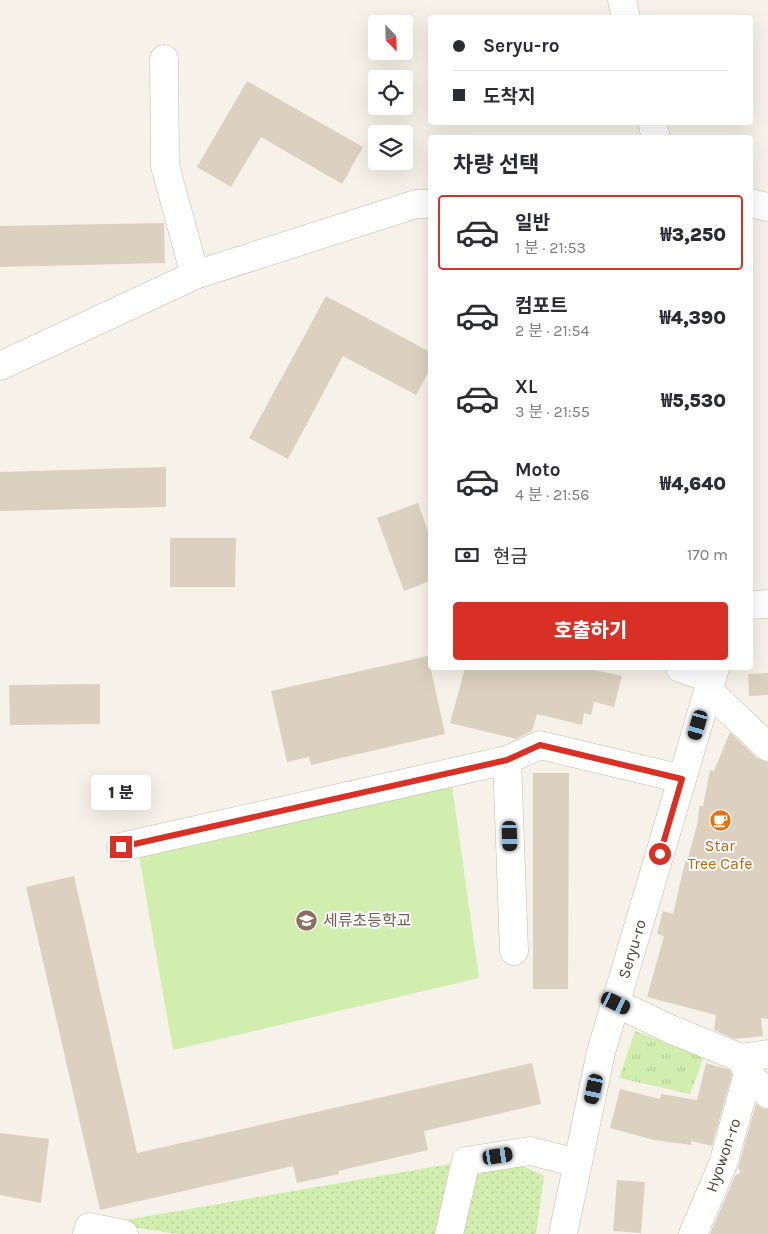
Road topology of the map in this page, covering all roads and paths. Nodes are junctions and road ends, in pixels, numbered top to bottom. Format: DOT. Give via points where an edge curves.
graph roads {
  1 [pos="622,0"];
  2 [pos="625,15"];
  3 [pos="164,59"];
  4 [pos="428,204"];
  5 [pos="753,204"];
  6 [pos="768,208"];
  7 [pos="195,275"];
  8 [pos="0,366"];
  9 [pos="768,604"];
  10 [pos="753,605"];
  11 [pos="686,670"];
  12 [pos="712,679"];
  13 [pos="768,747"];
  14 [pos="507,760"];
  15 [pos="682,779"];
  16 [pos="121,847"];
  17 [pos="514,951"];
  18 [pos="616,1003"];
  19 [pos="768,1054"];
  20 [pos="744,1066"];
  21 [pos="768,1094"];
  22 [pos="578,1163"];
  23 [pos="87,1234"];
  24 [pos="124,1234"];
  25 [pos="449,1234"];
  26 [pos="563,1234"];
  27 [pos="692,1234"];
  1 -- 2 [label="street"];
  3 -- 7 [label="street" via="166,166"];
  4 -- 7 [label="street" via="416,204"];
  5 -- 6 [label="street"];
  7 -- 8 [label="street"];
  9 -- 10 [label="street"];
  11 -- 12 [label="street"];
  12 -- 13 [label="street"];
  12 -- 15 [label="street, Seryu-ro"];
  14 -- 15 [label="street" via="540,745"];
  14 -- 16 [label="street"];
  14 -- 17 [label="street"];
  15 -- 18 [label="street, Seryu-ro"];
  18 -- 20 [label="street"];
  18 -- 22 [label="street, Seryu-ro" via="601,1052"];
  19 -- 20 [label="street"];
  20 -- 21 [label="street"];
  20 -- 27 [label="street, Hyowon-ro" via="724,1164"];
  22 -- 25 [label="street" via="530,1151 466,1161"];
  22 -- 26 [label="street, Seryu-ro"];
  23 -- 24 [label="street" via="89,1228"];
}
